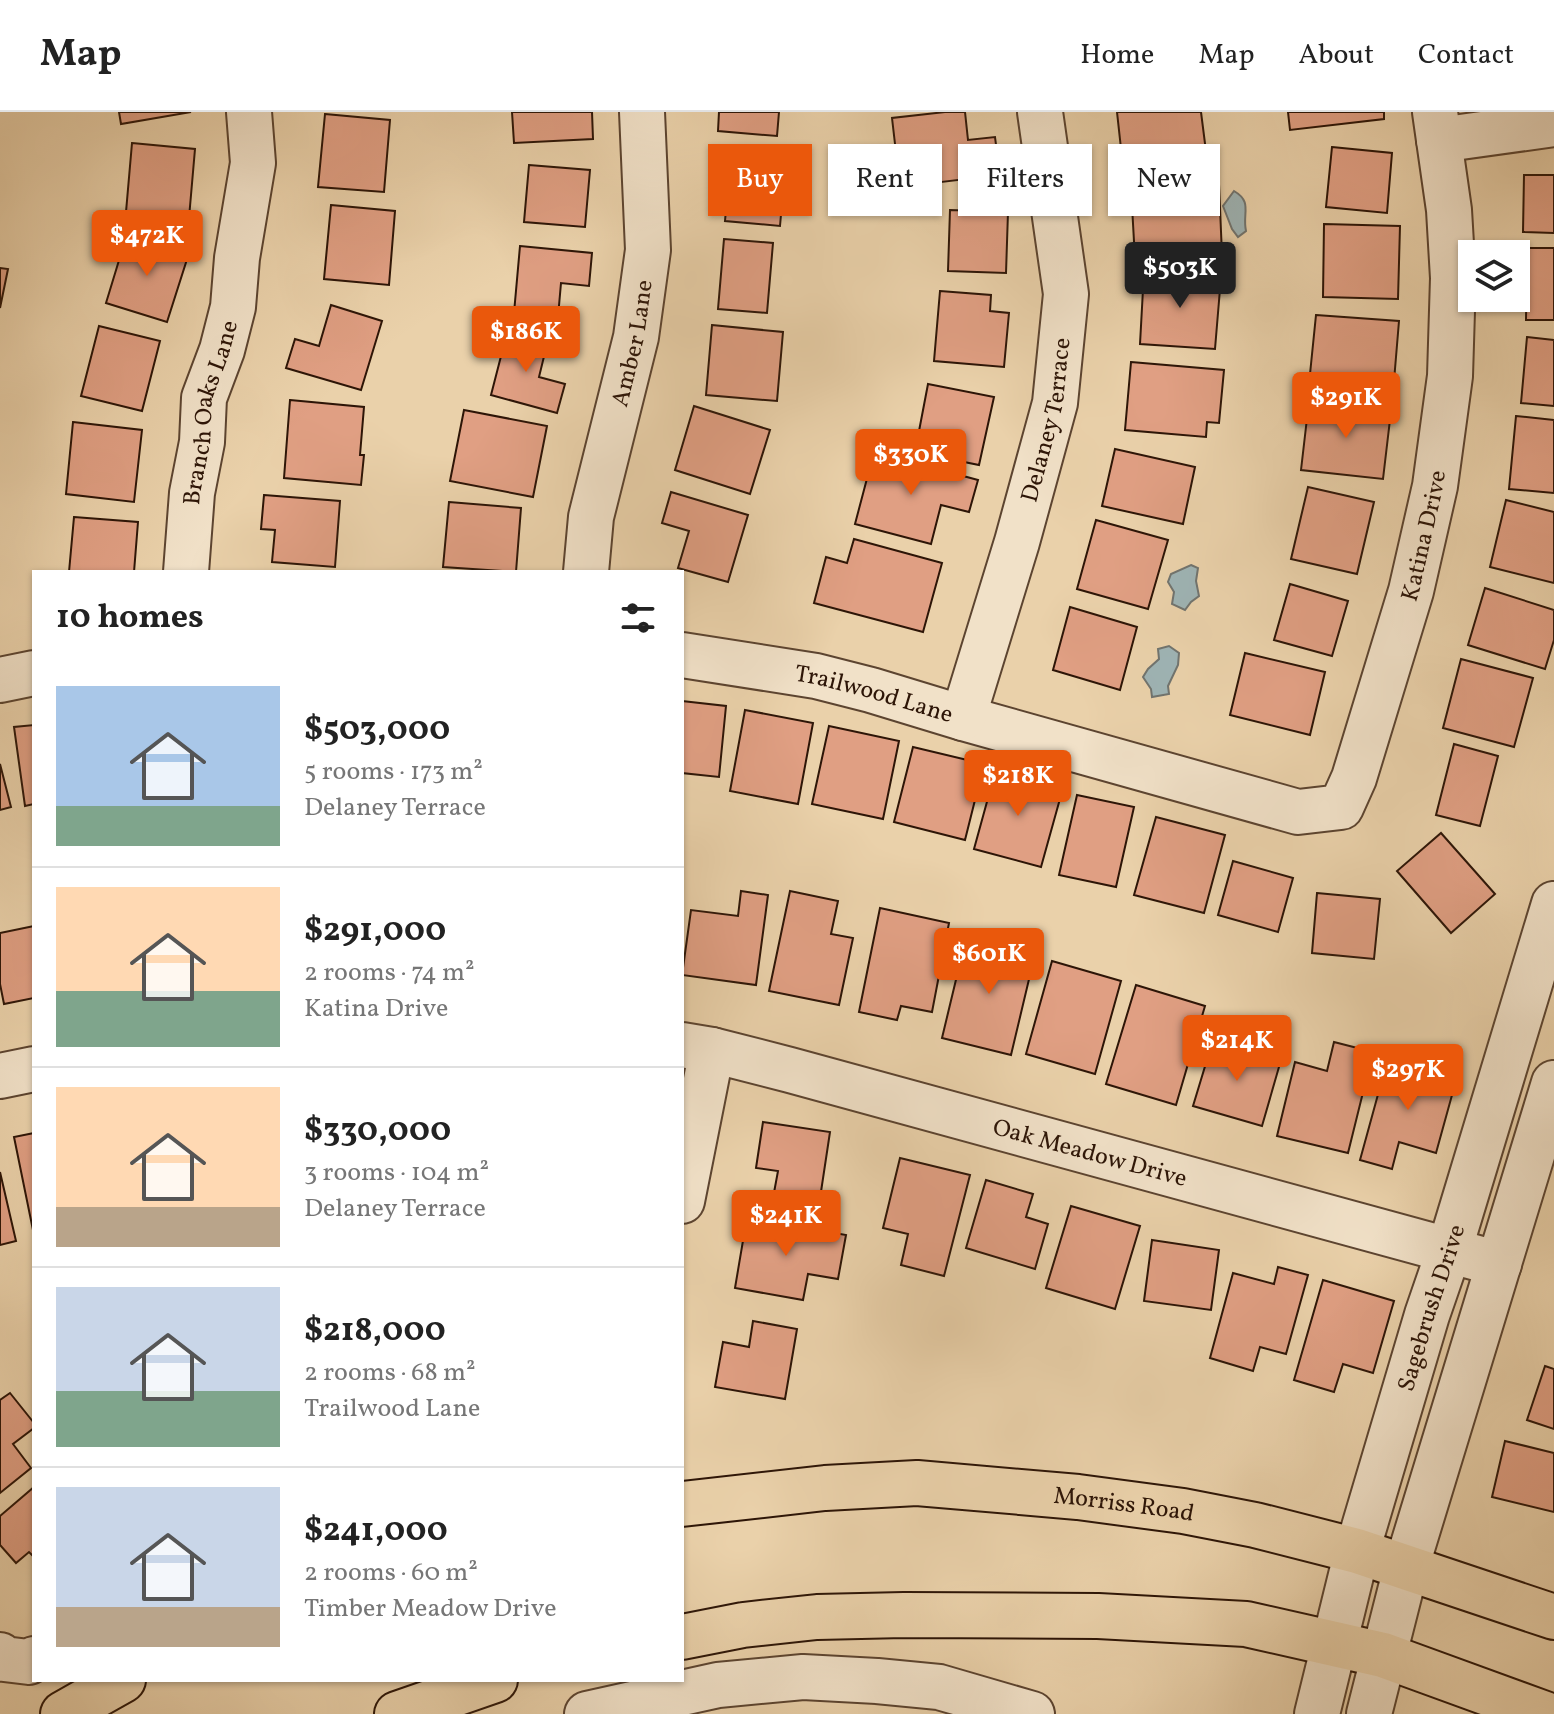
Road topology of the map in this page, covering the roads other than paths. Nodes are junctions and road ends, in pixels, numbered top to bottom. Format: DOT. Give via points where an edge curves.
graph roads {
  1 [pos="249,112"];
  2 [pos="642,112"];
  3 [pos="1040,112"];
  4 [pos="1554,124"];
  5 [pos="1437,126"];
  6 [pos="186,570"];
  7 [pos="586,570"];
  8 [pos="684,655"];
  9 [pos="32,673"];
  10 [pos="0,680"];
  11 [pos="963,718"];
  12 [pos="1341,807"];
  13 [pos="1554,904"];
  14 [pos="697,1048"];
  15 [pos="32,1069"];
  16 [pos="0,1076"];
  17 [pos="1554,1083"];
  18 [pos="684,1181"];
  19 [pos="1449,1251"];
  20 [pos="1499,1264"];
  21 [pos="684,1504"];
  22 [pos="1357,1551"];
  23 [pos="1406,1568"];
  24 [pos="1554,1617"];
  25 [pos="684,1637"];
  26 [pos="1334,1643"];
  27 [pos="1383,1655"];
  28 [pos="119,1682"];
  29 [pos="489,1682"];
  30 [pos="937,1700"];
  31 [pos="63,1714"];
  32 [pos="397,1714"];
  33 [pos="587,1714"];
  34 [pos="1032,1714"];
  35 [pos="1317,1714"];
  36 [pos="1369,1714"];
  37 [pos="1545,1714"];
  1 -- 6 [label="street, Branch Oaks Lane" via="253,163 233,307 204,398"];
  2 -- 7 [label="street, Amber Lane" via="648,250 636,337 591,517"];
  3 -- 11 [label="street, Delaney Terrace" via="1066,294 1055,403"];
  4 -- 5 [label="street"];
  5 -- 12 [label="street, Katina Drive" via="1453,278 1450,376 1435,486 1411,591"];
  8 -- 11 [label="street, Trailwood Lane" via="816,676"];
  9 -- 10 [label="street"];
  11 -- 12 [label="street, Trailwood Lane" via="1298,812"];
  13 -- 19 [label="street, Sagebrush Drive"];
  14 -- 18 [label="street"];
  14 -- 19 [label="street, Oak Meadow Drive"];
  15 -- 16 [label="street"];
  17 -- 20 [label="street"];
  19 -- 20 [label="street, Oak Meadow Drive"];
  19 -- 22 [label="street, Sagebrush Drive"];
  20 -- 23 [label="street"];
  21 -- 22 [label="main road, Morriss Road" via="917,1483 1183,1511"];
  22 -- 23 [label="main road, Morriss Road"];
  22 -- 26 [label="street, Sagebrush Drive"];
  23 -- 24 [label="main road, Morriss Road"];
  23 -- 27 [label="street"];
  25 -- 26 [label="main road" via="817,1617 1098,1616 1246,1624"];
  26 -- 27 [label="main road"];
  26 -- 35 [label="street, Sagebrush Drive"];
  27 -- 36 [label="street"];
  27 -- 37 [label="main road"];
  28 -- 31 [label="main road"];
  29 -- 32 [label="main road"];
  30 -- 33 [label="street" via="877,1681 803,1677 718,1685"];
  30 -- 34 [label="street"];
}
